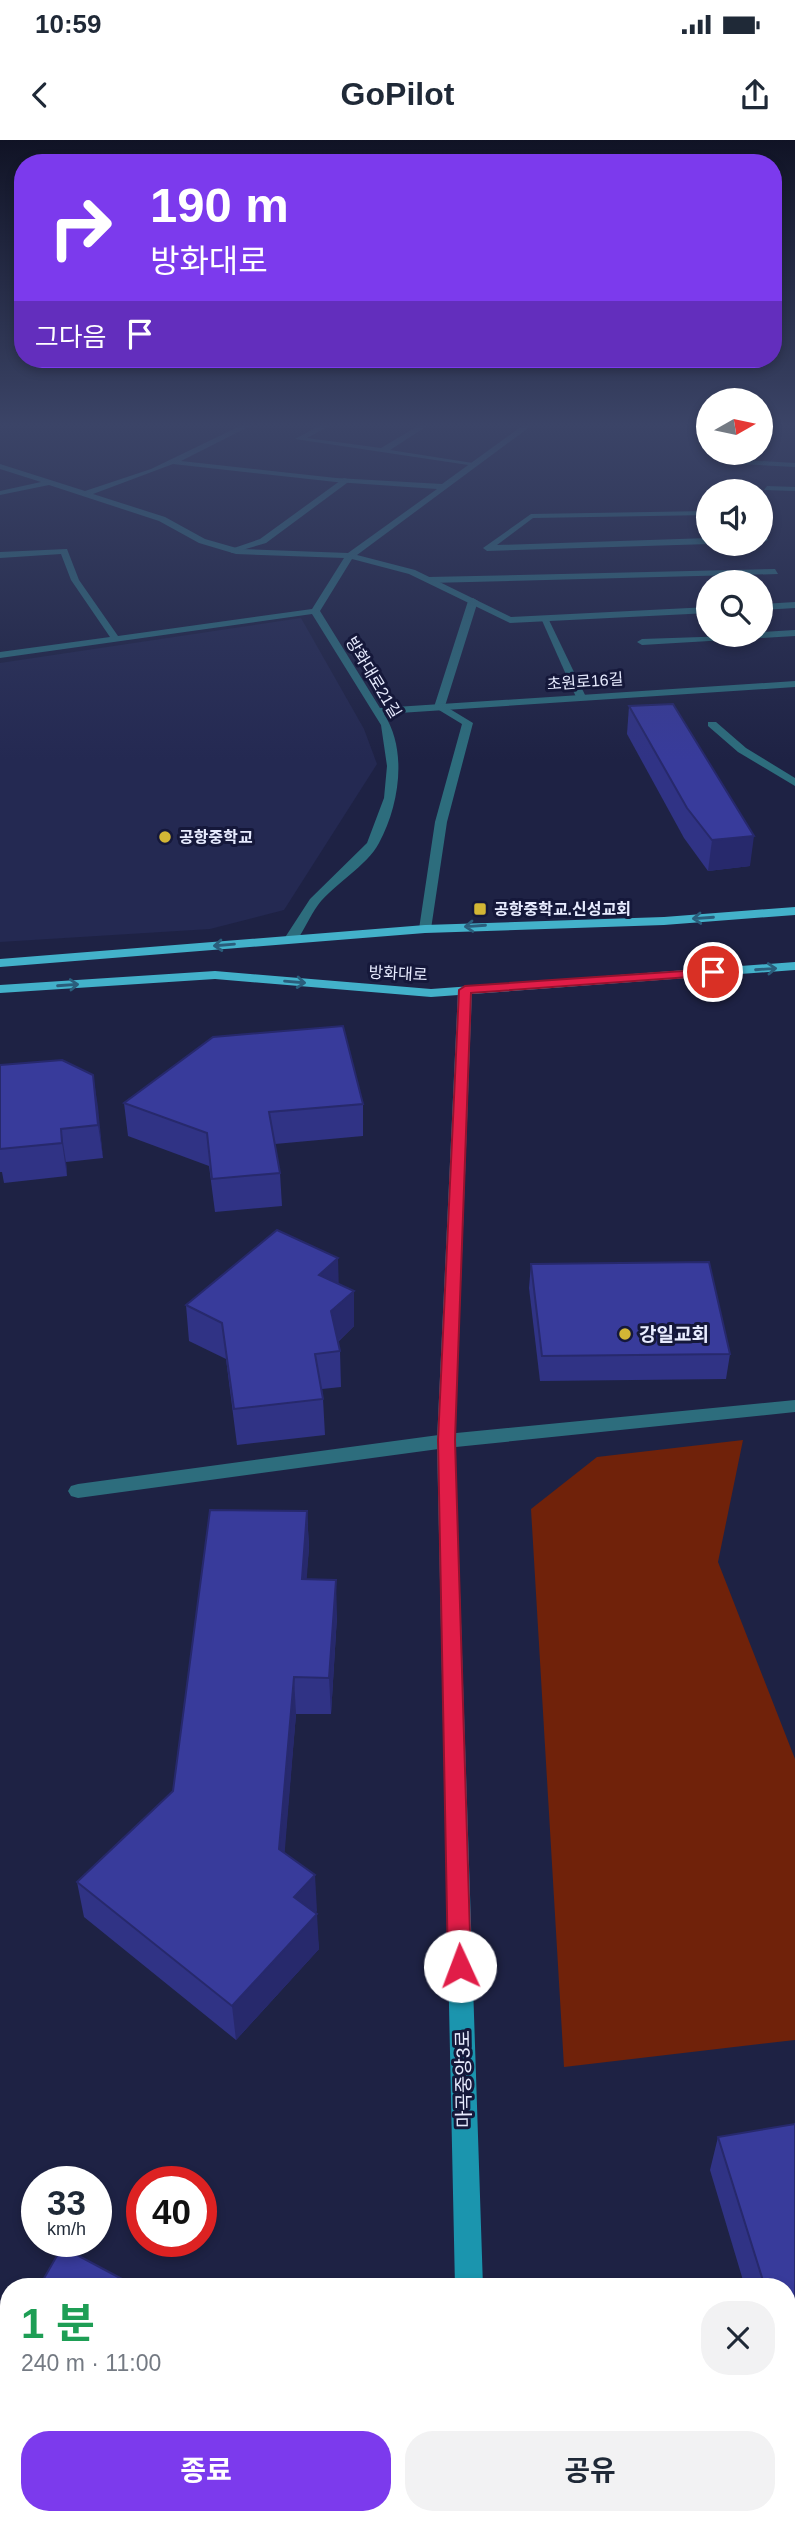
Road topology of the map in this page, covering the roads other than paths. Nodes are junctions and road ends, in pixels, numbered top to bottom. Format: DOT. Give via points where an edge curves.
graph roads {
  1 [pos="195,537"];
  2 [pos="268,537"];
  3 [pos="376,537"];
  4 [pos="502,537"];
  5 [pos="696,541"];
  6 [pos="232,550"];
  7 [pos="0,555"];
  8 [pos="350,556"];
  9 [pos="775,572"];
  10 [pos="429,580"];
  11 [pos="473,601"];
  12 [pos="795,602"];
  13 [pos="773,605"];
  14 [pos="315,611"];
  15 [pos="696,611"];
  16 [pos="543,618"];
  17 [pos="795,633"];
  18 [pos="773,634"];
  19 [pos="116,639"];
  20 [pos="696,639"];
  21 [pos="642,642"];
  22 [pos="0,655"];
  23 [pos="795,684"];
  24 [pos="581,697"];
  25 [pos="439,707"];
  26 [pos="377,711"];
  27 [pos="712,724"];
  28 [pos="795,783"];
  29 [pos="795,911"];
  30 [pos="425,929"];
  31 [pos="291,939"];
  32 [pos="0,963"];
  33 [pos="795,967"];
  34 [pos="0,989"];
  35 [pos="465,990"];
  36 [pos="795,1406"];
  37 [pos="446,1440"];
  38 [pos="78,1491"];
  39 [pos="468,2278"];
  1 -- 6 [label="street"];
  2 -- 6 [label="street"];
  3 -- 8 [label="street"];
  4 -- 5 [label="street" via="487,548"];
  6 -- 8 [label="street"];
  7 -- 19 [label="street" via="64,551 75,580"];
  8 -- 10 [label="street"];
  8 -- 14 [label="street"];
  9 -- 10 [label="street"];
  10 -- 11 [label="street"];
  11 -- 16 [label="street" via="510,620"];
  11 -- 25 [label="street"];
  12 -- 13 [label="street"];
  14 -- 19 [label="street"];
  14 -- 26 [label="street, 방화대로21길"];
  15 -- 16 [label="street"];
  16 -- 24 [label="street"];
  17 -- 18 [label="street"];
  19 -- 22 [label="street"];
  20 -- 21 [label="street"];
  23 -- 24 [label="street, 초원로16길"];
  24 -- 25 [label="street, 초원로16길"];
  25 -- 26 [label="street, 초원로16길"];
  25 -- 30 [label="street" via="468,723 441,822"];
  26 -- 31 [label="street, 방화대로21길" via="386,725 393,766 390,798 373,844 314,902"];
  27 -- 28 [label="street" via="742,750"];
  29 -- 30 [label="main road, 방화대로, one-way" via="664,921"];
  30 -- 31 [label="main road, 방화대로"];
  31 -- 32 [label="main road, 방화대로, one-way"];
  35 -- 33 [label="main road, 방화대로, one-way"];
  34 -- 35 [label="main road, 방화대로, one-way" via="215,975 395,991"];
  35 -- 37 [label="street, 마곡중앙3로"];
  36 -- 37 [label="street"];
  37 -- 38 [label="street"];
  37 -- 39 [label="street, 마곡중앙3로"];
}
